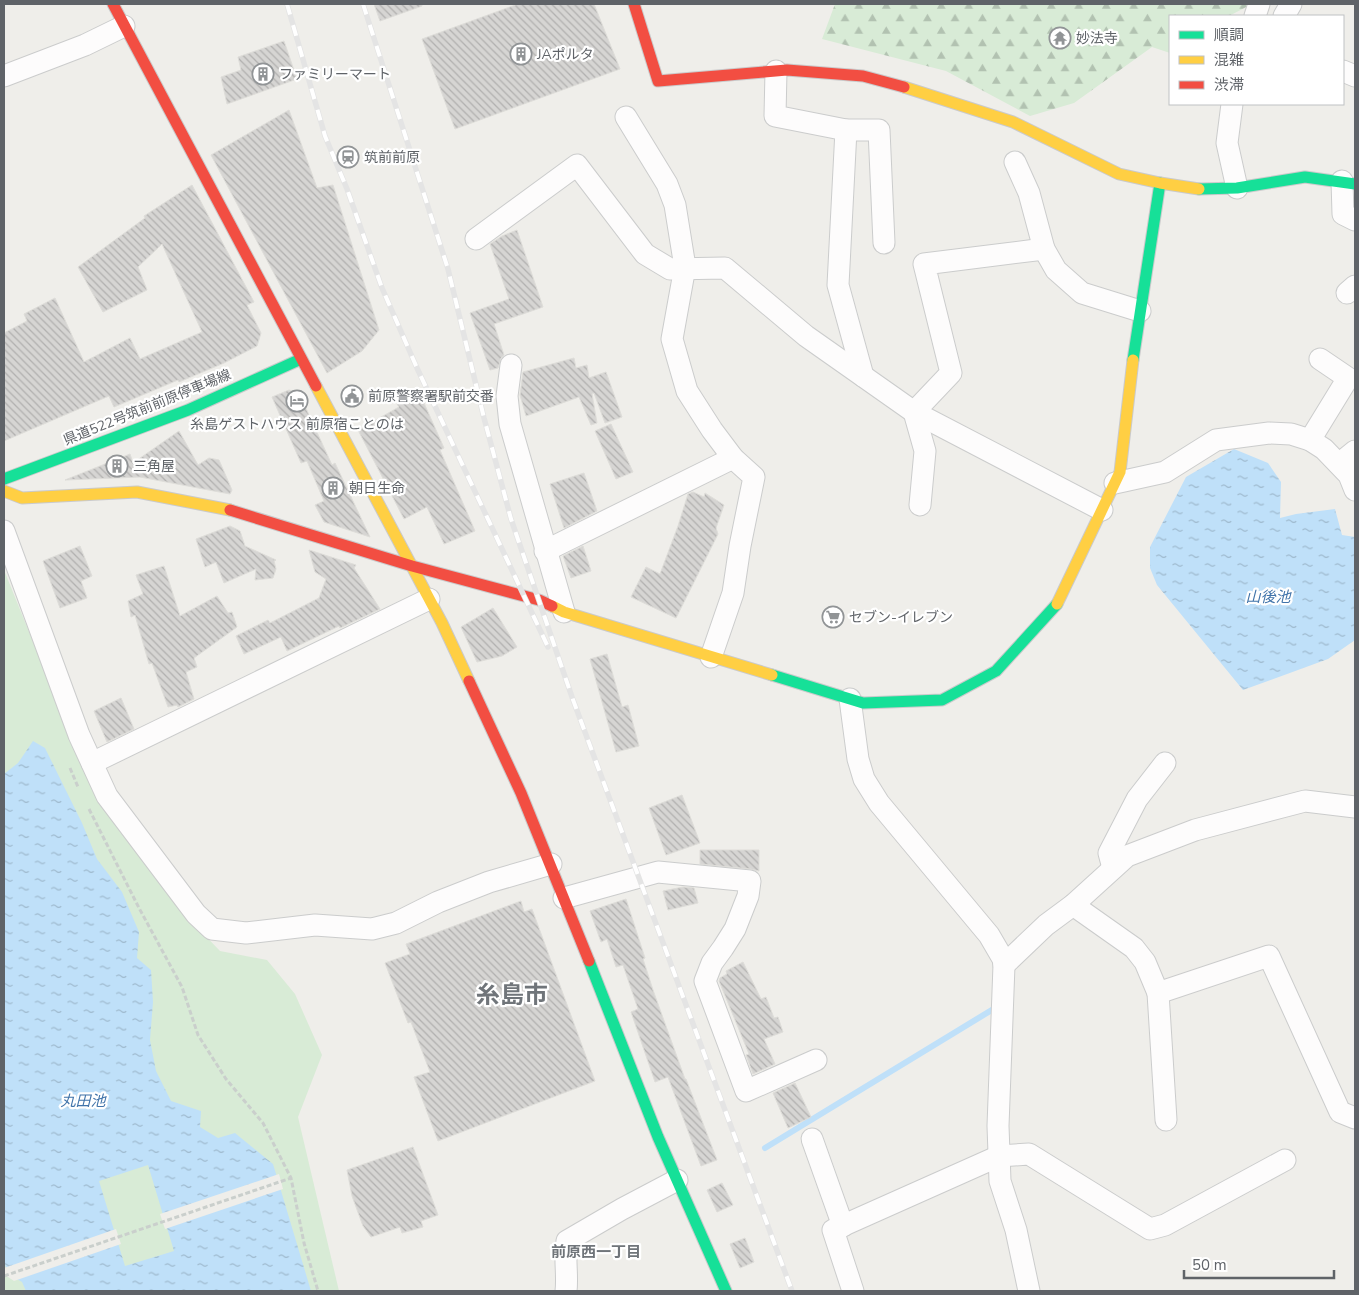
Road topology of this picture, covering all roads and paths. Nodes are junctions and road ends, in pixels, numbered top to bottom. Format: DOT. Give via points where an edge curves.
graph roads {
  1 [pos="113,4"];
  2 [pos="634,4"];
  3 [pos="1291,4"];
  4 [pos="1285,15"];
  5 [pos="124,26"];
  6 [pos="776,72"];
  7 [pos="4,76"];
  8 [pos="1232,105"];
  9 [pos="626,117"];
  10 [pos="846,130"];
  11 [pos="1015,162"];
  12 [pos="1348,182"];
  13 [pos="1160,183"];
  14 [pos="1237,188"];
  15 [pos="1355,220"];
  16 [pos="476,239"];
  17 [pos="884,243"];
  18 [pos="1044,249"];
  19 [pos="685,267"];
  20 [pos="1140,311"];
  21 [pos="301,359"];
  22 [pos="1320,360"];
  23 [pos="511,366"];
  24 [pos="863,376"];
  25 [pos="914,412"];
  26 [pos="1310,440"];
  27 [pos="733,458"];
  28 [pos="1347,458"];
  29 [pos="4,479"];
  30 [pos="1115,483"];
  31 [pos="1355,490"];
  32 [pos="4,491"];
  33 [pos="920,505"];
  34 [pos="1102,510"];
  35 [pos="4,531"];
  36 [pos="546,551"];
  37 [pos="412,566"];
  38 [pos="429,599"];
  39 [pos="564,612"];
  40 [pos="711,657"];
  41 [pos="850,699"];
  42 [pos="67,761"];
  43 [pos="92,763"];
  44 [pos="1166,763"];
  45 [pos="82,794"];
  46 [pos="86,803"];
  47 [pos="1355,807"];
  48 [pos="551,864"];
  49 [pos="1113,868"];
  50 [pos="564,898"];
  51 [pos="1073,905"];
  52 [pos="1004,965"];
  53 [pos="1158,993"];
  54 [pos="816,1060"];
  55 [pos="1355,1118"];
  56 [pos="1166,1120"];
  57 [pos="812,1139"];
  58 [pos="999,1156"];
  59 [pos="1285,1160"];
  60 [pos="291,1178"];
  61 [pos="677,1180"];
  62 [pos="843,1226"];
  63 [pos="4,1276"];
  64 [pos="318,1291"];
  65 [pos="566,1291"];
  66 [pos="726,1291"];
  67 [pos="854,1291"];
  68 [pos="1029,1291"];
  1 -- 5 [label="street"];
  2 -- 6 [label="street" via="658,81"];
  3 -- 4 [label="street"];
  5 -- 7 [label="street" via="85,45"];
  5 -- 21 [label="street"];
  6 -- 10 [label="street" via="775,116"];
  6 -- 13 [label="street" via="787,70 863,76 927,94 1013,122 1119,174"];
  8 -- 14 [label="street" via="1227,143"];
  9 -- 19 [label="street" via="667,184 675,205"];
  10 -- 17 [label="street" via="879,130"];
  10 -- 24 [label="street" via="838,285"];
  11 -- 18 [label="street" via="1029,193"];
  12 -- 14 [label="street" via="1305,176"];
  12 -- 15 [label="street" via="1342,214"];
  13 -- 14 [label="street" via="1202,190"];
  13 -- 20 [label="street"];
  16 -- 19 [label="street" via="578,165 645,254 670,269"];
  18 -- 20 [label="street" via="1056,270 1082,294"];
  18 -- 25 [label="street" via="924,264 951,373"];
  19 -- 24 [label="street" via="725,268 806,336"];
  19 -- 27 [label="street" via="672,339 687,391"];
  20 -- 30 [label="street" via="1120,472"];
  21 -- 29 [label="street, 県道522号筑前前原停車場線" via="188,410"];
  21 -- 37 [label="street"];
  22 -- 26 [label="street" via="1348,378"];
  23 -- 36 [label="street" via="507,396 510,424"];
  24 -- 25 [label="street"];
  25 -- 33 [label="street" via="924,451"];
  25 -- 34 [label="street"];
  26 -- 28 [label="street"];
  26 -- 30 [label="street" via="1292,434 1269,433 1216,440 1165,472"];
  27 -- 36 [label="street"];
  27 -- 40 [label="street" via="754,477 733,593"];
  28 -- 31 [label="street"];
  30 -- 34 [label="street"];
  32 -- 37 [label="street" via="22,498 137,492 228,509"];
  34 -- 41 [label="street" via="1059,601 996,671 942,700 863,703"];
  35 -- 43 [label="street"];
  36 -- 39 [label="street"];
  37 -- 38 [label="street"];
  37 -- 39 [label="street" via="538,600"];
  38 -- 43 [label="street"];
  38 -- 48 [label="street" via="517,784"];
  39 -- 40 [label="street"];
  40 -- 41 [label="street"];
  41 -- 52 [label="street" via="856,750 864,779 879,803 989,935"];
  42 -- 45 [label="path"];
  43 -- 48 [label="street" via="107,796 196,914 212,929 246,933 315,925 372,929 396,923 489,882"];
  44 -- 49 [label="street" via="1137,799 1109,853"];
  46 -- 60 [label="path" via="182,987 198,1035 226,1078 263,1123"];
  47 -- 49 [label="street" via="1306,800 1196,830 1127,856"];
  48 -- 50 [label="street"];
  49 -- 51 [label="street"];
  50 -- 54 [label="street" via="658,872 750,881 748,896 735,929 712,962 705,981 746,1091"];
  50 -- 61 [label="street"];
  51 -- 52 [label="street" via="1046,925"];
  51 -- 53 [label="street" via="1134,948 1145,962"];
  52 -- 58 [label="street"];
  53 -- 55 [label="street" via="1269,956 1340,1112"];
  53 -- 56 [label="street"];
  57 -- 62 [label="street"];
  58 -- 59 [label="street" via="1029,1154 1150,1229 1165,1225"];
  58 -- 62 [label="street"];
  58 -- 68 [label="street" via="1000,1181 1016,1230"];
  60 -- 63 [label="path"];
  60 -- 64 [label="path"];
  61 -- 65 [label="street" via="566,1242"];
  61 -- 66 [label="street"];
  62 -- 67 [label="street" via="833,1230"];
}
